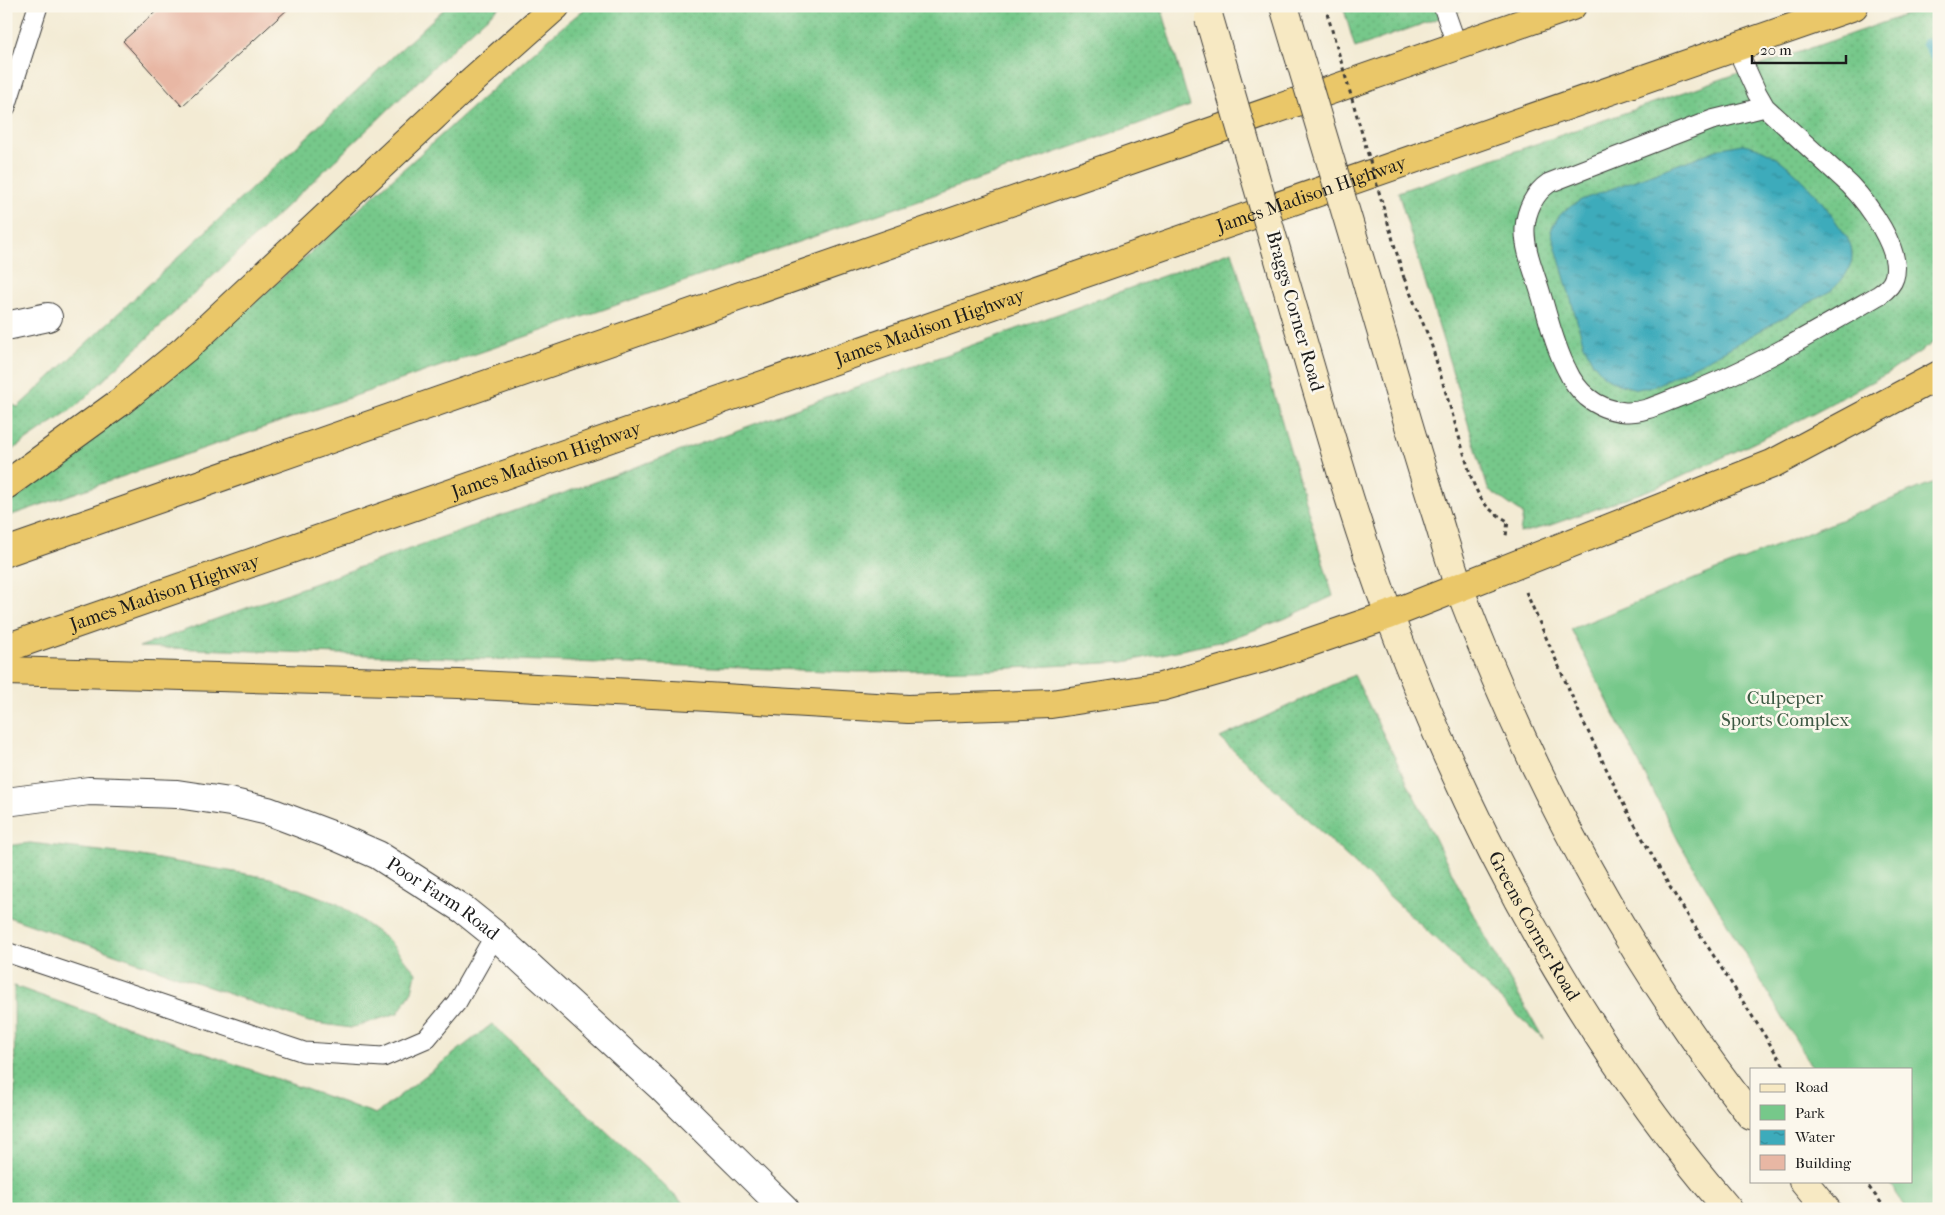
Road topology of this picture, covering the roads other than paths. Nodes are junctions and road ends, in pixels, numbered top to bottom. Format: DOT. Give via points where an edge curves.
graph roads {
  1 [pos="38,6"];
  2 [pos="556,6"];
  3 [pos="1284,6"];
  4 [pos="1443,6"];
  5 [pos="1572,6"];
  6 [pos="1854,6"];
  7 [pos="1207,12"];
  8 [pos="1457,46"];
  9 [pos="1736,47"];
  10 [pos="6,107"];
  11 [pos="1765,107"];
  12 [pos="48,316"];
  13 [pos="6,326"];
  14 [pos="1939,375"];
  15 [pos="6,485"];
  16 [pos="6,552"];
  17 [pos="1460,588"];
  18 [pos="1389,615"];
  19 [pos="6,648"];
  20 [pos="6,671"];
  21 [pos="6,802"];
  22 [pos="495,935"];
  23 [pos="6,952"];
  24 [pos="1750,1115"];
  25 [pos="1803,1182"];
  26 [pos="785,1209"];
  27 [pos="1728,1209"];
  28 [pos="1826,1209"];
  1 -- 10 [label="lane"];
  2 -- 15 [label="highway" via="185,349 119,403"];
  3 -- 17 [label="street, bridge"];
  4 -- 8 [label="lane"];
  5 -- 8 [label="highway"];
  6 -- 9 [label="highway, James Madison Highway"];
  7 -- 18 [label="street, Braggs Corner Road, bridge" via="1295,315"];
  8 -- 16 [label="highway"];
  9 -- 11 [label="lane"];
  9 -- 19 [label="highway, James Madison Highway"];
  11 -- 11 [label="lane" via="1861,196 1889,242 1895,267 1892,283 1886,290 1800,340 1706,387 1642,410 1611,410 1597,404 1578,387 1558,351 1528,252 1526,218 1535,197 1549,183 1712,120"];
  12 -- 13 [label="street"];
  14 -- 17 [label="highway" via="1772,464"];
  17 -- 18 [label="highway"];
  17 -- 24 [label="street" via="1501,691 1553,803 1609,904 1668,1000"];
  18 -- 20 [label="highway" via="1270,656 1161,687 1050,704 908,710 459,684"];
  18 -- 27 [label="street, Greens Corner Road" via="1429,718 1465,796 1556,966 1627,1078"];
  21 -- 22 [label="street, Poor Farm Road" via="89,790 178,794 268,811 378,855 464,910"];
  22 -- 23 [label="lane" via="457,1002 427,1038 384,1057 304,1052"];
  22 -- 26 [label="street, Poor Farm Road" via="662,1088"];
  25 -- 28 [label="street"];
}
